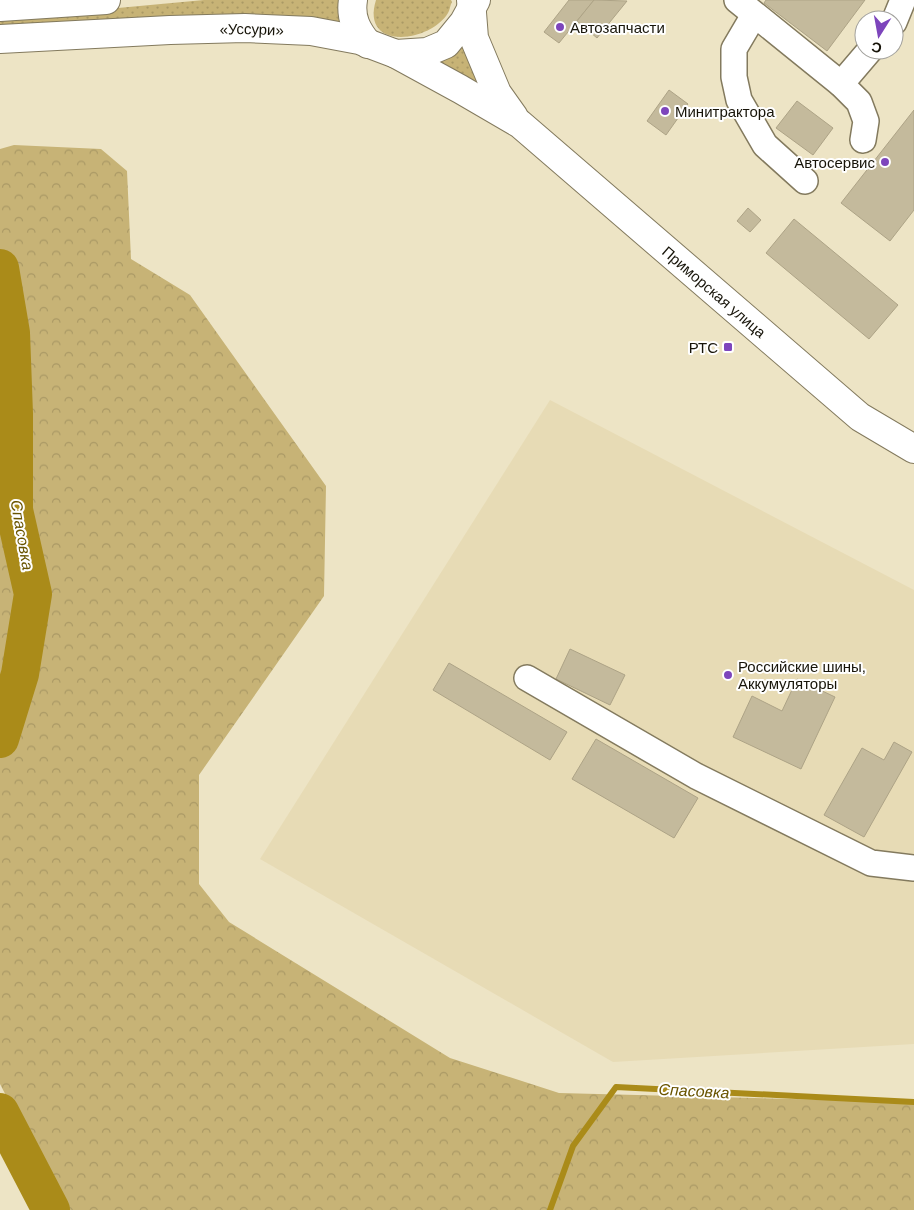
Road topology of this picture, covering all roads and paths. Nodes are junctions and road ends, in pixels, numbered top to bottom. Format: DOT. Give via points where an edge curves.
graph roads {
  1 [pos="106,0"];
  2 [pos="353,0"];
  3 [pos="473,2"];
  4 [pos="0,7"];
  5 [pos="746,7"];
  6 [pos="0,39"];
  7 [pos="368,44"];
  8 [pos="396,54"];
  9 [pos="861,60"];
  10 [pos="841,84"];
  11 [pos="520,124"];
  12 [pos="863,140"];
  13 [pos="805,181"];
  14 [pos="914,450"];
  15 [pos="527,678"];
  16 [pos="914,868"];
  1 -- 4 [label="main road"];
  2 -- 7 [label="main road" via="353,20"];
  3 -- 8 [label="main road, «Уссури»" via="464,22 446,44 427,52"];
  3 -- 11 [label="main road, Приморская улица" via="474,38 497,94"];
  5 -- 10 [label="lane"];
  5 -- 13 [label="lane" via="734,49 734,77 740,100 765,145"];
  6 -- 7 [label="main road, «Уссури»" via="245,28 311,31"];
  7 -- 8 [label="main road, «Уссури»"];
  8 -- 11 [label="main road, Приморская улица"];
  9 -- 10 [label="lane"];
  10 -- 12 [label="lane" via="859,102 866,121"];
  11 -- 14 [label="main road, Приморская улица" via="860,416"];
  15 -- 16 [label="lane" via="696,776 862,859"];
}
